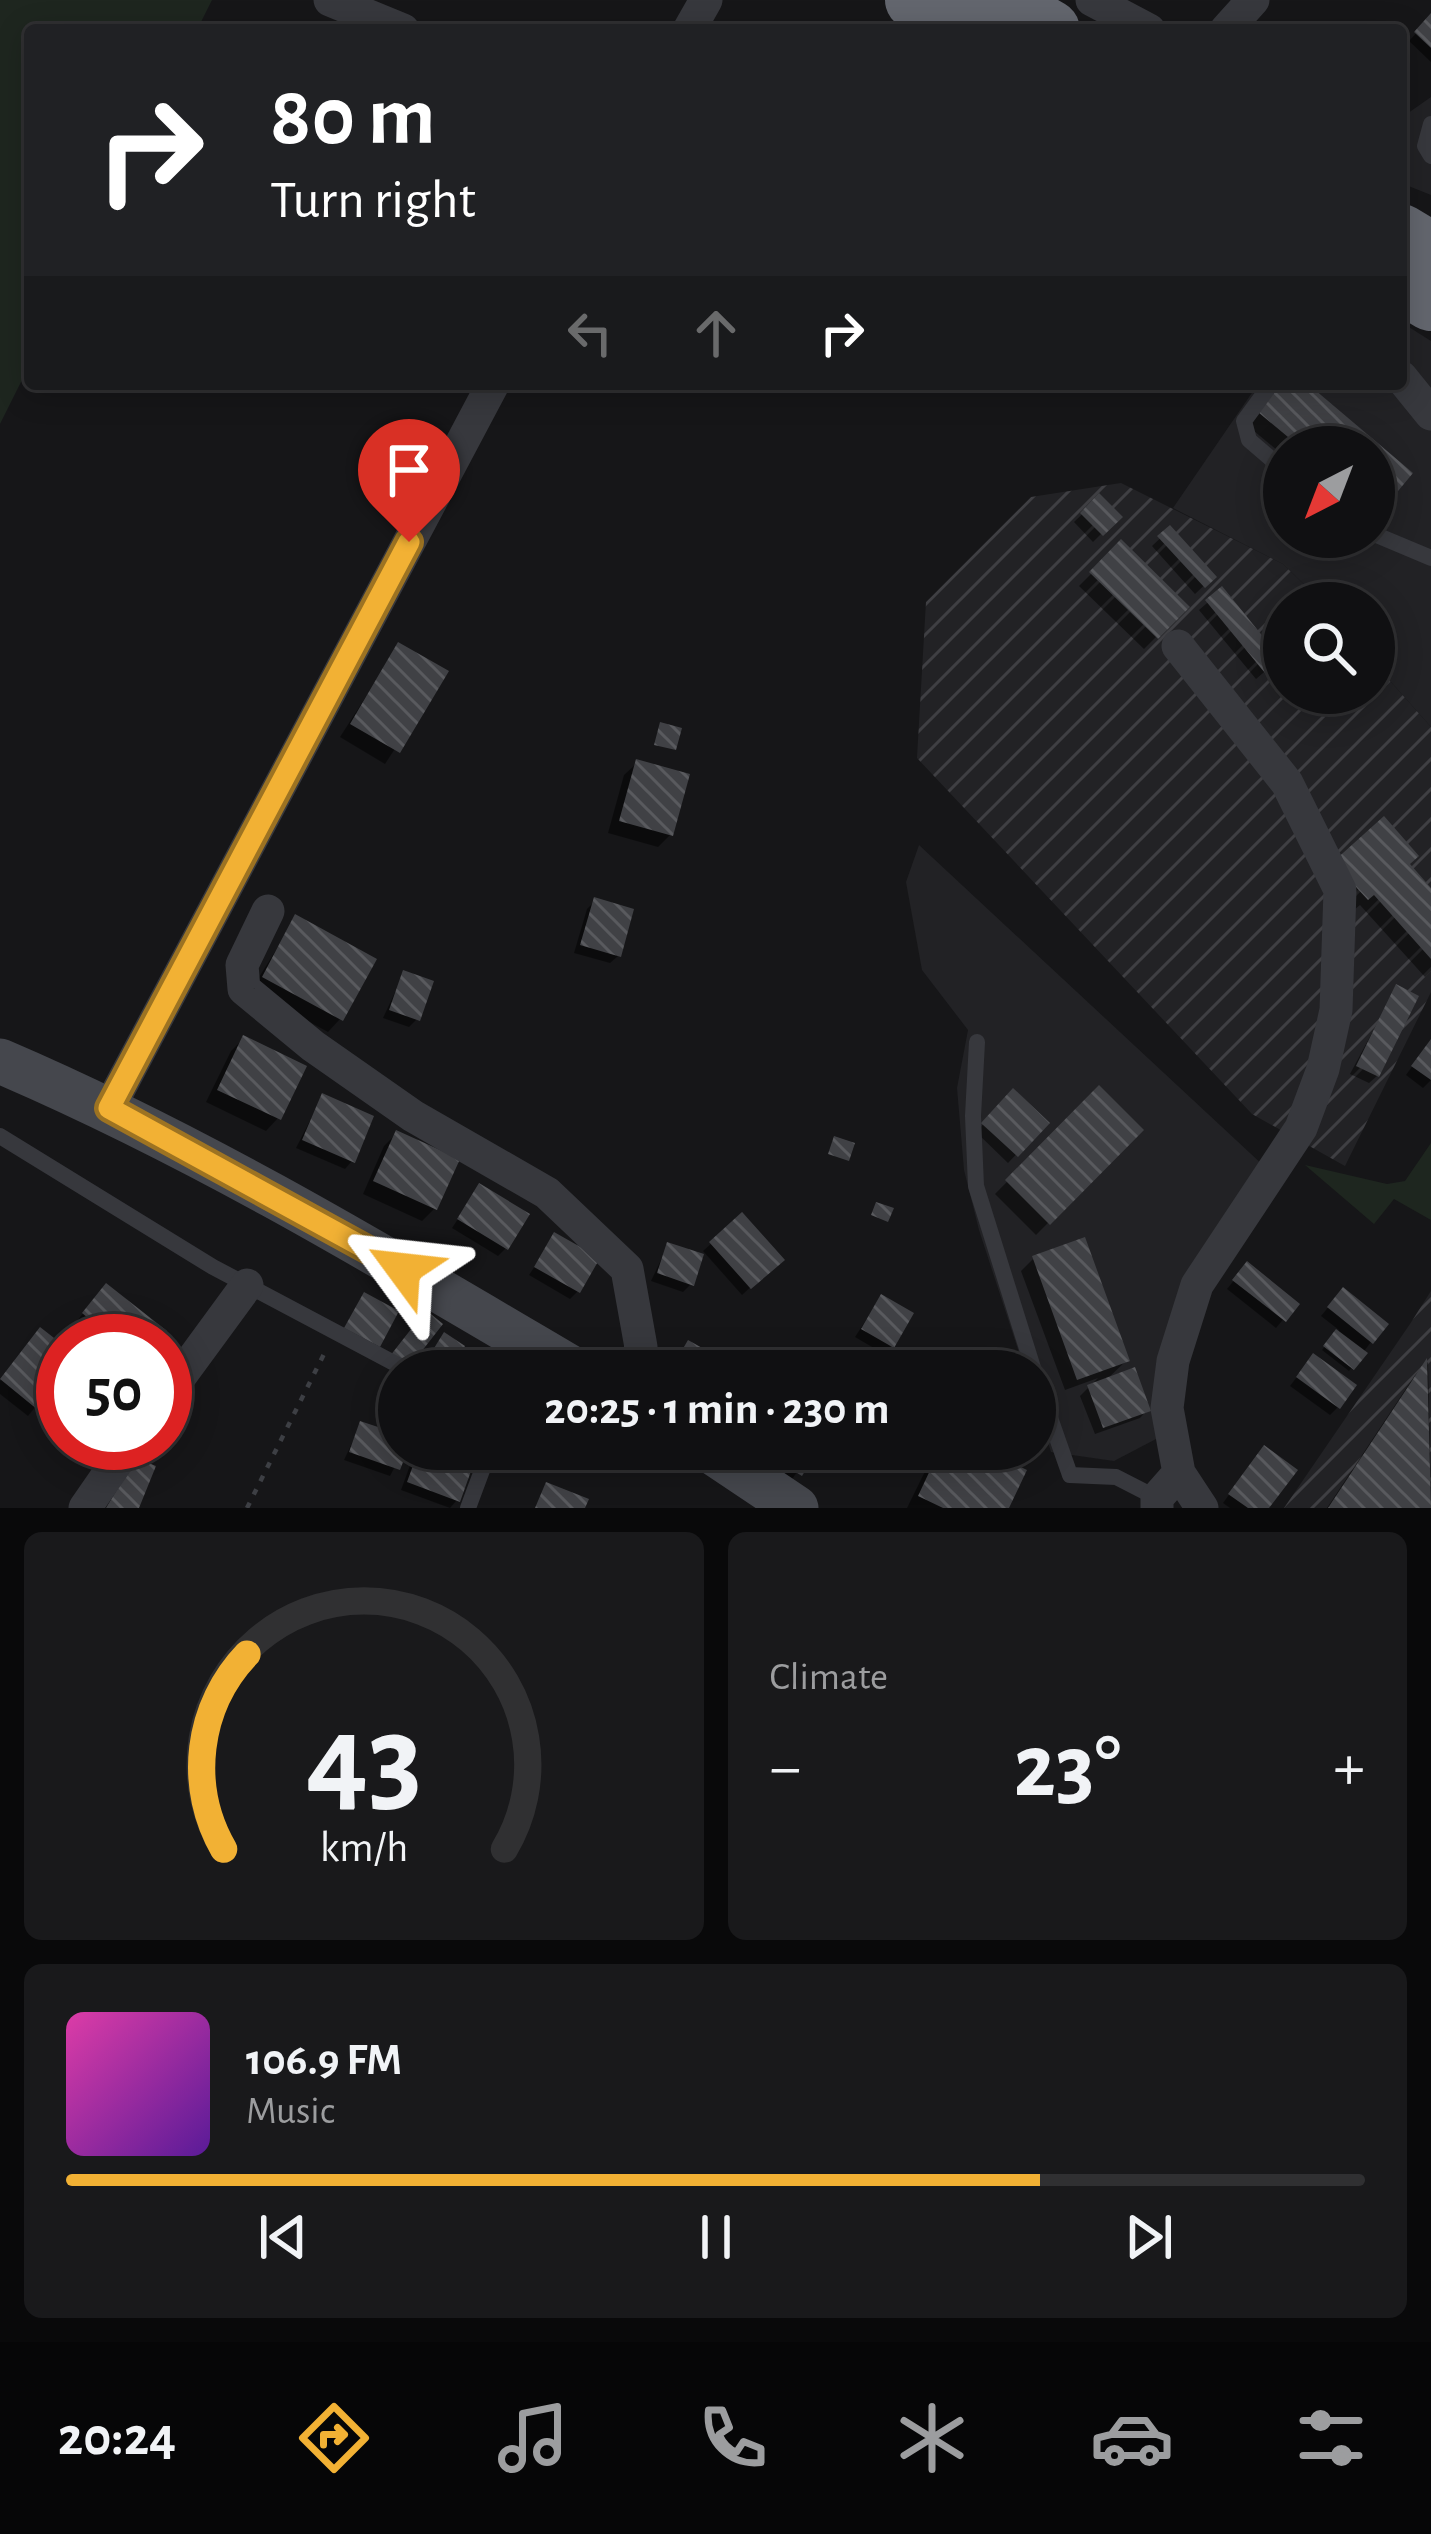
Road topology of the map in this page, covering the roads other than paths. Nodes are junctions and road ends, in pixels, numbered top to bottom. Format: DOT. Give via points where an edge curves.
graph roads {
  1 [pos="330,0"];
  2 [pos="915,0"];
  3 [pos="998,0"];
  4 [pos="1092,0"];
  5 [pos="1253,0"];
  6 [pos="388,24"];
  7 [pos="957,24"];
  8 [pos="1040,24"];
  9 [pos="1138,24"];
  10 [pos="1231,24"];
  11 [pos="1431,124"];
  12 [pos="1431,156"];
  13 [pos="491,390"];
  14 [pos="1266,390"];
  15 [pos="1263,452"];
  16 [pos="1395,543"];
  17 [pos="1431,558"];
  18 [pos="1178,646"];
  19 [pos="268,911"];
  20 [pos="977,1042"];
  21 [pos="0,1061"];
  22 [pos="109,1108"];
  23 [pos="0,1136"];
  24 [pos="247,1285"];
  25 [pos="540,1350"];
  26 [pos="640,1350"];
  27 [pos="1027,1350"];
  28 [pos="378,1354"];
  29 [pos="192,1359"];
  30 [pos="1056,1435"];
  31 [pos="111,1470"];
  32 [pos="482,1470"];
  33 [pos="740,1470"];
  34 [pos="1164,1493"];
  35 [pos="85,1508"];
  36 [pos="468,1508"];
  37 [pos="796,1508"];
  38 [pos="1202,1508"];
  1 -- 6 [label="street"];
  2 -- 7 [label="highway"];
  3 -- 8 [label="highway"];
  4 -- 9 [label="street"];
  5 -- 10 [label="street"];
  11 -- 12 [label="lane"];
  13 -- 22 [label="street"];
  14 -- 15 [label="lane" via="1244,421"];
  16 -- 17 [label="lane"];
  18 -- 34 [label="street" via="1287,783 1340,890 1336,1010 1323,1069 1301,1128 1197,1285 1172,1361"];
  19 -- 26 [label="street" via="242,965 244,989 412,1116 547,1193 627,1269"];
  20 -- 27 [label="lane" via="976,1186"];
  21 -- 22 [label="main road"];
  22 -- 25 [label="main road"];
  23 -- 24 [label="lane"];
  24 -- 28 [label="lane"];
  24 -- 29 [label="street"];
  30 -- 34 [label="lane" via="1070,1474 1116,1477"];
  31 -- 35 [label="street"];
  32 -- 36 [label="lane"];
  33 -- 37 [label="main road"];
  34 -- 38 [label="street"];
}
